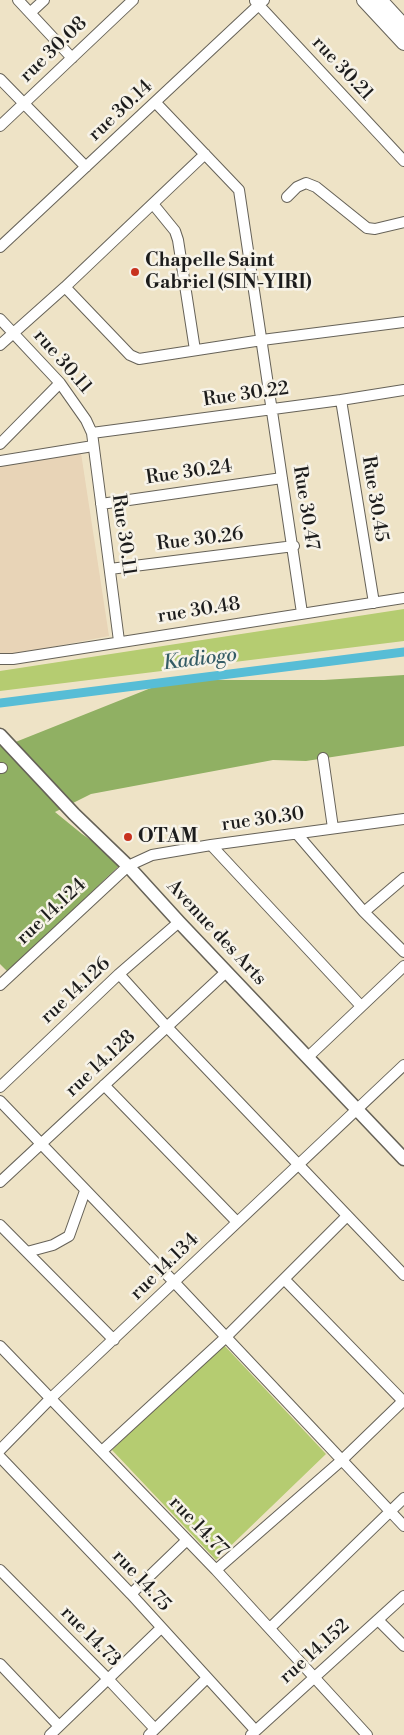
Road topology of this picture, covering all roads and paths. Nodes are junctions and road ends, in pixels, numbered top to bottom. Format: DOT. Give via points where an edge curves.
graph roads {
  1 [pos="18,0"];
  2 [pos="44,0"];
  3 [pos="133,0"];
  4 [pos="364,0"];
  5 [pos="380,0"];
  6 [pos="259,2"];
  7 [pos="30,13"];
  8 [pos="404,26"];
  9 [pos="404,43"];
  10 [pos="72,58"];
  11 [pos="0,79"];
  12 [pos="155,102"];
  13 [pos="24,103"];
  14 [pos="0,126"];
  15 [pos="205,154"];
  16 [pos="404,161"];
  17 [pos="86,167"];
  18 [pos="287,197"];
  19 [pos="152,204"];
  20 [pos="404,222"];
  21 [pos="0,246"];
  22 [pos="65,287"];
  23 [pos="0,319"];
  24 [pos="404,322"];
  25 [pos="13,332"];
  26 [pos="262,340"];
  27 [pos="0,345"];
  28 [pos="195,350"];
  29 [pos="60,383"];
  30 [pos="404,390"];
  31 [pos="341,400"];
  32 [pos="271,409"];
  33 [pos="92,433"];
  34 [pos="0,444"];
  35 [pos="93,446"];
  36 [pos="0,461"];
  37 [pos="282,478"];
  38 [pos="101,504"];
  39 [pos="294,546"];
  40 [pos="110,569"];
  41 [pos="404,598"];
  42 [pos="374,603"];
  43 [pos="302,613"];
  44 [pos="119,642"];
  45 [pos="0,659"];
  46 [pos="0,735"];
  47 [pos="323,758"];
  48 [pos="404,819"];
  49 [pos="333,828"];
  50 [pos="298,834"];
  51 [pos="211,845"];
  52 [pos="128,866"];
  53 [pos="404,878"];
  54 [pos="364,912"];
  55 [pos="179,922"];
  56 [pos="404,952"];
  57 [pos="404,966"];
  58 [pos="226,972"];
  59 [pos="119,974"];
  60 [pos="2,980"];
  61 [pos="361,1006"];
  62 [pos="167,1027"];
  63 [pos="308,1057"];
  64 [pos="404,1065"];
  65 [pos="104,1085"];
  66 [pos="0,1087"];
  67 [pos="0,1101"];
  68 [pos="357,1110"];
  69 [pos="40,1144"];
  70 [pos="404,1158"];
  71 [pos="299,1164"];
  72 [pos="0,1182"];
  73 [pos="85,1191"];
  74 [pos="347,1216"];
  75 [pos="237,1222"];
  76 [pos="0,1224"];
  77 [pos="27,1252"];
  78 [pos="404,1275"];
  79 [pos="285,1280"];
  80 [pos="175,1282"];
  81 [pos="225,1338"];
  82 [pos="114,1340"];
  83 [pos="0,1346"];
  84 [pos="50,1399"];
  85 [pos="404,1401"];
  86 [pos="0,1450"];
  87 [pos="102,1451"];
  88 [pos="0,1457"];
  89 [pos="342,1460"];
  90 [pos="404,1498"];
  91 [pos="390,1511"];
  92 [pos="404,1526"];
  93 [pos="187,1540"];
  94 [pos="0,1570"];
  95 [pos="216,1570"];
  96 [pos="131,1594"];
  97 [pos="404,1596"];
  98 [pos="378,1620"];
  99 [pos="161,1628"];
  100 [pos="270,1628"];
  101 [pos="404,1646"];
  102 [pos="0,1664"];
  103 [pos="314,1676"];
  104 [pos="208,1678"];
  105 [pos="108,1679"];
  106 [pos="59,1726"];
  107 [pos="152,1732"];
  108 [pos="253,1733"];
  109 [pos="362,1733"];
  110 [pos="50,1735"];
  1 -- 7 [label="street"];
  2 -- 7 [label="street"];
  3 -- 10 [label="street, rue 30.08"];
  4 -- 9 [label="main road"];
  5 -- 8 [label="main road"];
  6 -- 12 [label="street, rue 30.14"];
  6 -- 16 [label="street, rue 30.21"];
  7 -- 10 [label="street"];
  10 -- 13 [label="street, rue 30.08"];
  11 -- 13 [label="street"];
  12 -- 15 [label="street, Rue 30.47"];
  12 -- 17 [label="street, rue 30.14"];
  13 -- 14 [label="street, rue 30.08"];
  13 -- 17 [label="street"];
  15 -- 19 [label="street"];
  15 -- 26 [label="street, Rue 30.47" via="239,190"];
  17 -- 21 [label="street, rue 30.14"];
  18 -- 20 [label="street" via="306,183 316,187 367,228"];
  19 -- 22 [label="street"];
  19 -- 28 [label="street" via="175,231 178,240"];
  22 -- 25 [label="street"];
  22 -- 28 [label="street" via="132,357 138,359"];
  23 -- 25 [label="street, rue 30.11"];
  24 -- 26 [label="street"];
  25 -- 27 [label="street"];
  25 -- 29 [label="street, rue 30.11"];
  26 -- 28 [label="street"];
  26 -- 32 [label="street, Rue 30.47"];
  29 -- 33 [label="street, rue 30.11"];
  29 -- 34 [label="street"];
  30 -- 31 [label="street, Rue 30.22"];
  31 -- 32 [label="street, Rue 30.22"];
  31 -- 42 [label="street, Rue 30.45"];
  32 -- 33 [label="street, Rue 30.22"];
  32 -- 37 [label="street, Rue 30.47"];
  33 -- 35 [label="street, Rue 30.11"];
  35 -- 36 [label="street"];
  35 -- 38 [label="street, Rue 30.11"];
  37 -- 38 [label="street, Rue 30.24"];
  37 -- 39 [label="street, Rue 30.47"];
  38 -- 40 [label="street, Rue 30.11"];
  39 -- 40 [label="street, Rue 30.26"];
  39 -- 43 [label="street, Rue 30.47"];
  40 -- 44 [label="street, Rue 30.11"];
  41 -- 42 [label="street, rue 30.48"];
  42 -- 43 [label="street, rue 30.48"];
  43 -- 44 [label="street, rue 30.48"];
  44 -- 45 [label="street, rue 30.48"];
  46 -- 52 [label="street, Avenue des Arts"];
  47 -- 49 [label="street"];
  48 -- 49 [label="street, rue 30.30"];
  49 -- 50 [label="street, rue 30.30"];
  50 -- 51 [label="street, rue 30.30"];
  50 -- 54 [label="street"];
  51 -- 52 [label="street, rue 30.30" via="152,855"];
  51 -- 61 [label="street"];
  52 -- 55 [label="street, Avenue des Arts"];
  52 -- 60 [label="street, rue 14.124"];
  53 -- 54 [label="street"];
  54 -- 56 [label="street"];
  55 -- 58 [label="street, Avenue des Arts"];
  55 -- 59 [label="street, rue 14.126"];
  57 -- 61 [label="street"];
  58 -- 62 [label="street, rue 14.128"];
  58 -- 63 [label="street, Avenue des Arts"];
  59 -- 62 [label="street"];
  59 -- 66 [label="street, rue 14.126"];
  61 -- 63 [label="street"];
  62 -- 65 [label="street, rue 14.128"];
  62 -- 71 [label="street"];
  63 -- 68 [label="street, Avenue des Arts"];
  64 -- 68 [label="street, rue 14.134"];
  65 -- 69 [label="street, rue 14.128"];
  65 -- 75 [label="street"];
  67 -- 69 [label="street"];
  68 -- 70 [label="street, Avenue des Arts"];
  68 -- 71 [label="street, rue 14.134"];
  69 -- 72 [label="street, rue 14.128"];
  69 -- 73 [label="street"];
  71 -- 74 [label="street"];
  71 -- 75 [label="street, rue 14.134"];
  73 -- 77 [label="street" via="68,1236 53,1245"];
  73 -- 80 [label="street"];
  74 -- 78 [label="street"];
  74 -- 79 [label="street"];
  75 -- 80 [label="street, rue 14.134"];
  76 -- 77 [label="street"];
  77 -- 82 [label="street"];
  79 -- 81 [label="street"];
  79 -- 85 [label="street"];
  80 -- 81 [label="street"];
  80 -- 82 [label="street, rue 14.134"];
  81 -- 87 [label="street"];
  81 -- 89 [label="street"];
  82 -- 84 [label="street, rue 14.134"];
  83 -- 84 [label="street, rue 14.77"];
  84 -- 86 [label="street, rue 14.134"];
  84 -- 87 [label="street, rue 14.77"];
  85 -- 89 [label="street"];
  87 -- 93 [label="street, rue 14.77"];
  88 -- 96 [label="street, rue 14.75"];
  89 -- 91 [label="street"];
  89 -- 95 [label="street"];
  90 -- 91 [label="street"];
  91 -- 92 [label="street"];
  91 -- 100 [label="street"];
  93 -- 95 [label="street, rue 14.77"];
  93 -- 96 [label="street"];
  94 -- 105 [label="street, rue 14.73"];
  95 -- 100 [label="street, rue 14.77"];
  96 -- 99 [label="street, rue 14.75"];
  97 -- 98 [label="street, rue 14.152"];
  98 -- 101 [label="street"];
  98 -- 103 [label="street, rue 14.152"];
  99 -- 104 [label="street, rue 14.75"];
  99 -- 105 [label="street"];
  100 -- 103 [label="street, rue 14.77"];
  102 -- 106 [label="street"];
  103 -- 108 [label="street, rue 14.152"];
  103 -- 109 [label="street, rue 14.77"];
  104 -- 107 [label="street"];
  104 -- 108 [label="street, rue 14.75"];
  105 -- 106 [label="street"];
  105 -- 107 [label="street, rue 14.73"];
  106 -- 110 [label="street"];
}
